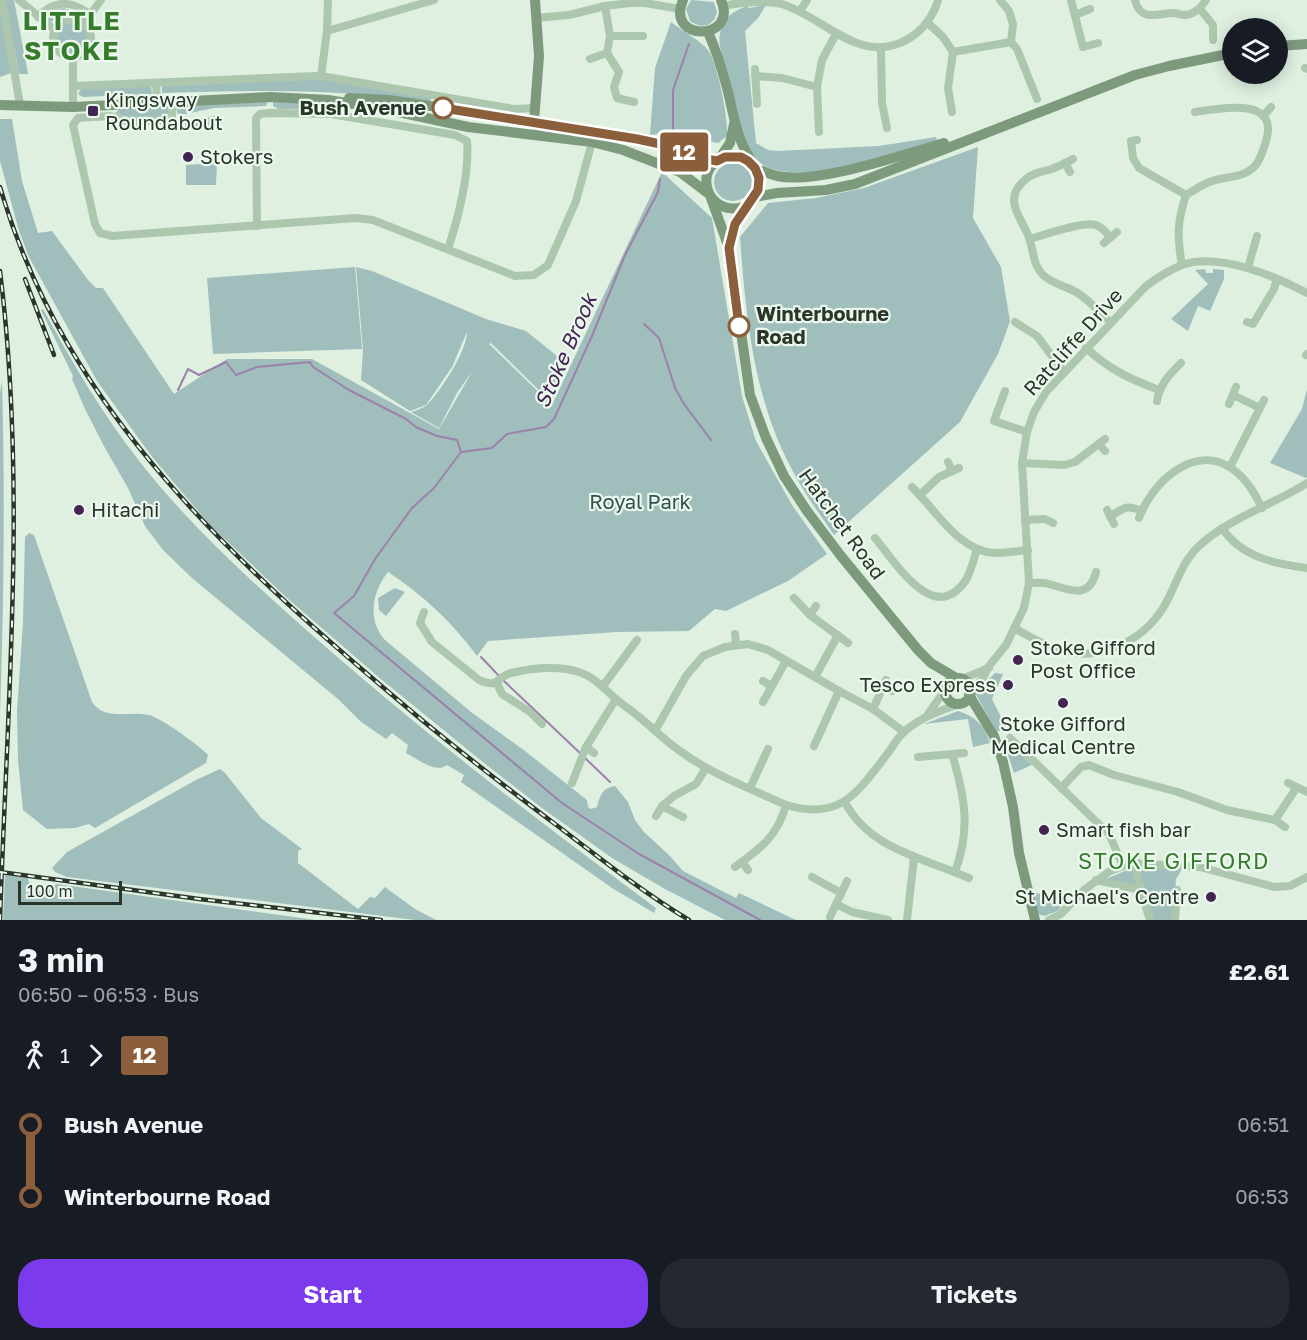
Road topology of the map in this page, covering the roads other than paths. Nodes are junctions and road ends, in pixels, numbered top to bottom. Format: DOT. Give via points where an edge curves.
graph roads {
  1 [pos="2,0"];
  2 [pos="20,0"];
  3 [pos="101,0"];
  4 [pos="328,0"];
  5 [pos="434,0"];
  6 [pos="535,0"];
  7 [pos="807,0"];
  8 [pos="938,0"];
  9 [pos="1000,0"];
  10 [pos="1071,0"];
  11 [pos="1135,0"];
  12 [pos="1206,0"];
  13 [pos="421,2"];
  14 [pos="645,2"];
  15 [pos="722,3"];
  16 [pos="682,5"];
  17 [pos="605,6"];
  18 [pos="1090,9"];
  19 [pos="1200,9"];
  20 [pos="800,11"];
  21 [pos="90,14"];
  22 [pos="1075,15"];
  23 [pos="38,17"];
  24 [pos="536,18"];
  25 [pos="928,23"];
  26 [pos="85,24"];
  27 [pos="55,30"];
  28 [pos="327,31"];
  29 [pos="708,32"];
  30 [pos="836,34"];
  31 [pos="610,36"];
  32 [pos="643,36"];
  33 [pos="1213,40"];
  34 [pos="1011,42"];
  35 [pos="1098,43"];
  36 [pos="1307,44"];
  37 [pos="1288,45"];
  38 [pos="881,49"];
  39 [pos="953,52"];
  40 [pos="607,53"];
  41 [pos="1222,55"];
  42 [pos="73,57"];
  43 [pos="590,59"];
  44 [pos="314,78"];
  45 [pos="156,83"];
  46 [pos="73,86"];
  47 [pos="817,87"];
  48 [pos="270,97"];
  49 [pos="1037,99"];
  50 [pos="328,100"];
  51 [pos="172,101"];
  52 [pos="157,102"];
  53 [pos="634,102"];
  54 [pos="757,104"];
  55 [pos="0,105"];
  56 [pos="20,105"];
  57 [pos="73,107"];
  58 [pos="1271,107"];
  59 [pos="536,108"];
  60 [pos="952,112"];
  61 [pos="270,113"];
  62 [pos="1199,113"];
  63 [pos="1263,116"];
  64 [pos="534,121"];
  65 [pos="734,124"];
  66 [pos="1005,126"];
  67 [pos="887,128"];
  68 [pos="819,132"];
  69 [pos="559,137"];
  70 [pos="594,137"];
  71 [pos="1137,140"];
  72 [pos="718,160"];
  73 [pos="754,166"];
  74 [pos="1070,172"];
  75 [pos="1186,195"];
  76 [pos="710,196"];
  77 [pos="753,199"];
  78 [pos="257,226"];
  79 [pos="1110,237"];
  80 [pos="1030,239"];
  81 [pos="1259,240"];
  82 [pos="729,248"];
  83 [pos="448,249"];
  84 [pos="1182,265"];
  85 [pos="1248,268"];
  86 [pos="1277,279"];
  87 [pos="1306,292"];
  88 [pos="1022,322"];
  89 [pos="1247,322"];
  90 [pos="1111,323"];
  91 [pos="1086,348"];
  92 [pos="1181,363"];
  93 [pos="1064,372"];
  94 [pos="1159,390"];
  95 [pos="1005,391"];
  96 [pos="1232,395"];
  97 [pos="1157,401"];
  98 [pos="984,418"];
  99 [pos="994,421"];
  100 [pos="1027,432"];
  101 [pos="1103,444"];
  102 [pos="948,462"];
  103 [pos="1022,462"];
  104 [pos="1230,467"];
  105 [pos="1307,483"];
  106 [pos="912,487"];
  107 [pos="920,495"];
  108 [pos="1262,508"];
  109 [pos="1048,517"];
  110 [pos="1110,517"];
  111 [pos="1025,520"];
  112 [pos="1222,528"];
  113 [pos="875,538"];
  114 [pos="977,549"];
  115 [pos="1028,550"];
  116 [pos="1307,568"];
  117 [pos="1098,578"];
  118 [pos="1029,583"];
  119 [pos="794,598"];
  120 [pos="816,606"];
  121 [pos="424,612"];
  122 [pos="810,615"];
  123 [pos="1014,628"];
  124 [pos="735,634"];
  125 [pos="838,635"];
  126 [pos="637,640"];
  127 [pos="849,643"];
  128 [pos="736,644"];
  129 [pos="786,660"];
  130 [pos="932,663"];
  131 [pos="989,668"];
  132 [pos="815,678"];
  133 [pos="960,679"];
  134 [pos="497,683"];
  135 [pos="603,686"];
  136 [pos="887,686"];
  137 [pos="945,689"];
  138 [pos="839,692"];
  139 [pos="965,698"];
  140 [pos="616,699"];
  141 [pos="763,702"];
  142 [pos="873,709"];
  143 [pos="928,715"];
  144 [pos="542,724"];
  145 [pos="655,731"];
  146 [pos="904,732"];
  147 [pos="1010,738"];
  148 [pos="814,746"];
  149 [pos="586,747"];
  150 [pos="768,749"];
  151 [pos="594,753"];
  152 [pos="964,753"];
  153 [pos="952,754"];
  154 [pos="918,757"];
  155 [pos="706,768"];
  156 [pos="572,783"];
  157 [pos="1288,783"];
  158 [pos="1297,787"];
  159 [pos="750,788"];
  160 [pos="1061,788"];
  161 [pos="1307,792"];
  162 [pos="845,802"];
  163 [pos="786,805"];
  164 [pos="662,806"];
  165 [pos="656,816"];
  166 [pos="683,817"];
  167 [pos="1275,820"];
  168 [pos="1285,827"];
  169 [pos="914,858"];
  170 [pos="1148,863"];
  171 [pos="1128,864"];
  172 [pos="748,870"];
  173 [pos="955,872"];
  174 [pos="812,877"];
  175 [pos="1307,877"];
  176 [pos="969,878"];
  177 [pos="1096,880"];
  178 [pos="1140,880"];
  179 [pos="847,881"];
  180 [pos="1141,890"];
  181 [pos="1177,890"];
  182 [pos="842,893"];
  183 [pos="836,904"];
  184 [pos="830,917"];
  185 [pos="888,920"];
  186 [pos="907,920"];
  187 [pos="1035,920"];
  188 [pos="1049,920"];
  189 [pos="1150,920"];
  190 [pos="1175,920"];
  1 -- 56 [label="street"];
  2 -- 23 [label="street"];
  3 -- 21 [label="street"];
  4 -- 28 [label="street"];
  5 -- 13 [label="street"];
  6 -- 24 [label="main road"];
  7 -- 20 [label="street"];
  8 -- 25 [label="street"];
  9 -- 34 [label="street" via="1013,24"];
  10 -- 22 [label="street"];
  11 -- 19 [label="street" via="1146,14 1158,17 1174,13 1186,16"];
  12 -- 19 [label="street"];
  13 -- 28 [label="street"];
  14 -- 16 [label="street"];
  14 -- 17 [label="street"];
  15 -- 20 [label="street" via="761,0"];
  15 -- 29 [label="main road" via="722,20"];
  16 -- 29 [label="main road" via="686,26"];
  17 -- 24 [label="street"];
  17 -- 31 [label="street"];
  18 -- 22 [label="street"];
  19 -- 33 [label="street" via="1213,25"];
  20 -- 30 [label="street"];
  21 -- 23 [label="street" via="77,4 61,1 48,5"];
  21 -- 26 [label="street"];
  22 -- 35 [label="street" via="1083,47"];
  23 -- 27 [label="street"];
  24 -- 59 [label="main road"];
  25 -- 38 [label="street" via="900,44"];
  25 -- 39 [label="street"];
  26 -- 27 [label="street" via="63,21"];
  26 -- 42 [label="street" via="90,35 88,47"];
  27 -- 42 [label="street" via="53,41 58,51"];
  28 -- 44 [label="street"];
  29 -- 65 [label="main road" via="728,89"];
  30 -- 38 [label="street"];
  30 -- 47 [label="street" via="822,60"];
  31 -- 32 [label="street"];
  31 -- 40 [label="street"];
  34 -- 39 [label="street"];
  34 -- 49 [label="street"];
  36 -- 37 [label="main road"];
  38 -- 67 [label="street" via="882,103"];
  39 -- 60 [label="street" via="948,88"];
  40 -- 43 [label="street"];
  40 -- 53 [label="street" via="618,72 614,101"];
  41 -- 66 [label="main road" via="1135,75"];
  42 -- 46 [label="street"];
  44 -- 45 [label="street"];
  44 -- 59 [label="street" via="514,109"];
  45 -- 46 [label="street"];
  45 -- 52 [label="street"];
  46 -- 57 [label="street"];
  47 -- 54 [label="street" via="755,72"];
  47 -- 68 [label="street"];
  48 -- 50 [label="main road"];
  48 -- 51 [label="main road"];
  48 -- 61 [label="street"];
  50 -- 64 [label="main road" via="361,97"];
  50 -- 69 [label="main road" via="468,127"];
  51 -- 52 [label="main road"];
  51 -- 78 [label="street" via="172,119 132,123 111,116 75,120 73,125 100,233 112,236"];
  52 -- 57 [label="main road"];
  55 -- 56 [label="main road"];
  56 -- 57 [label="main road"];
  58 -- 63 [label="street"];
  59 -- 64 [label="main road"];
  61 -- 78 [label="street" via="256,117"];
  61 -- 83 [label="street" via="331,114 455,135 467,141 457,225"];
  62 -- 63 [label="street" via="1240,107 1254,109"];
  63 -- 75 [label="street" via="1268,133 1256,165"];
  64 -- 69 [label="main road" via="536,130"];
  64 -- 70 [label="main road"];
  65 -- 72 [label="main road" via="730,143"];
  65 -- 73 [label="main road"];
  66 -- 73 [label="main road" via="855,168 816,175 777,176"];
  66 -- 77 [label="main road" via="855,184"];
  69 -- 70 [label="main road"];
  70 -- 72 [label="main road" via="665,145 696,157"];
  70 -- 76 [label="main road" via="680,172"];
  70 -- 83 [label="street" via="576,201 548,265 534,275 515,276"];
  71 -- 75 [label="street" via="1131,141 1139,168"];
  72 -- 73 [label="main road" via="741,157"];
  72 -- 76 [label="main road" via="706,182"];
  73 -- 77 [label="main road" via="759,178"];
  74 -- 80 [label="street" via="1069,161 1034,173 1017,191 1014,208"];
  75 -- 84 [label="street" via="1177,231"];
  76 -- 77 [label="main road" via="723,207 733,209"];
  76 -- 82 [label="main road, Hatchet Road"];
  77 -- 82 [label="main road, Hatchet Road" via="735,224"];
  78 -- 83 [label="street" via="373,220"];
  79 -- 80 [label="street" via="1095,224"];
  80 -- 90 [label="street" via="1033,258 1042,273 1076,292"];
  81 -- 85 [label="street"];
  82 -- 130 [label="main road, Hatchet Road" via="750,395 784,476 814,520"];
  84 -- 85 [label="street, Ratcliffe Drive" via="1208,262"];
  84 -- 90 [label="street, Ratcliffe Drive" via="1146,286"];
  85 -- 86 [label="street, Ratcliffe Drive"];
  86 -- 87 [label="street, Ratcliffe Drive"];
  86 -- 89 [label="street" via="1253,324"];
  88 -- 93 [label="street"];
  90 -- 91 [label="street, Ratcliffe Drive"];
  91 -- 93 [label="street, Ratcliffe Drive"];
  91 -- 94 [label="street" via="1119,374"];
  92 -- 94 [label="street"];
  93 -- 100 [label="street, Ratcliffe Drive" via="1039,401"];
  94 -- 97 [label="street"];
  95 -- 99 [label="street"];
  96 -- 104 [label="street" via="1262,404"];
  98 -- 99 [label="street"];
  99 -- 100 [label="street"];
  100 -- 103 [label="street, Ratcliffe Drive"];
  101 -- 103 [label="street" via="1076,462 1064,465"];
  102 -- 107 [label="street" via="955,470 939,477"];
  103 -- 111 [label="street, Ratcliffe Drive"];
  104 -- 108 [label="street" via="1250,484"];
  104 -- 110 [label="street" via="1198,461 1180,466 1155,488 1140,514 1132,506"];
  105 -- 108 [label="street"];
  106 -- 107 [label="street"];
  107 -- 114 [label="street" via="962,540"];
  108 -- 112 [label="street"];
  109 -- 111 [label="street"];
  111 -- 115 [label="street, Ratcliffe Drive"];
  112 -- 116 [label="street" via="1252,555"];
  112 -- 123 [label="street" via="1195,550 1163,609 1131,641 1097,652 1061,651"];
  113 -- 114 [label="street" via="892,551 919,588 939,597 954,593 967,578"];
  114 -- 115 [label="street" via="993,553"];
  115 -- 118 [label="street, Ratcliffe Drive"];
  117 -- 118 [label="street" via="1083,590 1070,592 1046,583"];
  118 -- 123 [label="street, Ratcliffe Drive" via="1024,608"];
  119 -- 122 [label="street"];
  120 -- 122 [label="street"];
  121 -- 134 [label="street" via="416,624 432,642 470,675"];
  122 -- 125 [label="street"];
  123 -- 131 [label="street, Ratcliffe Drive"];
  124 -- 128 [label="street"];
  125 -- 127 [label="street"];
  125 -- 132 [label="street"];
  126 -- 135 [label="street"];
  128 -- 129 [label="street" via="757,646"];
  128 -- 145 [label="street" via="714,650 694,665"];
  129 -- 132 [label="street"];
  129 -- 141 [label="street" via="767,683"];
  130 -- 133 [label="main road, Hatchet Road"];
  130 -- 137 [label="main road, Hatchet Road"];
  131 -- 133 [label="street"];
  131 -- 139 [label="street, Ratcliffe Drive"];
  132 -- 138 [label="street"];
  133 -- 137 [label="main road" via="951,680"];
  133 -- 139 [label="main road" via="968,684"];
  134 -- 135 [label="street" via="514,672 555,669 578,671"];
  134 -- 144 [label="street" via="502,694"];
  135 -- 140 [label="street"];
  136 -- 142 [label="street"];
  137 -- 139 [label="main road" via="949,700"];
  137 -- 143 [label="street"];
  138 -- 142 [label="street"];
  138 -- 148 [label="street"];
  139 -- 143 [label="street"];
  139 -- 187 [label="main road" via="994,736 1007,778"];
  140 -- 145 [label="street"];
  140 -- 149 [label="street"];
  142 -- 146 [label="street"];
  143 -- 146 [label="street"];
  145 -- 155 [label="street"];
  146 -- 162 [label="street"];
  147 -- 160 [label="street"];
  149 -- 151 [label="street"];
  149 -- 156 [label="street"];
  150 -- 159 [label="street"];
  152 -- 153 [label="street"];
  153 -- 154 [label="street"];
  153 -- 173 [label="street" via="966,812 961,856"];
  155 -- 159 [label="street"];
  155 -- 164 [label="street" via="696,784"];
  157 -- 158 [label="street"];
  158 -- 161 [label="street"];
  158 -- 167 [label="street"];
  159 -- 163 [label="street"];
  160 -- 167 [label="street" via="1081,767 1089,765 1227,810"];
  160 -- 171 [label="street" via="1109,834"];
  162 -- 163 [label="street" via="813,811"];
  162 -- 169 [label="street" via="852,817 870,833"];
  163 -- 172 [label="street" via="776,831 739,864"];
  164 -- 165 [label="street"];
  164 -- 166 [label="street"];
  167 -- 168 [label="street"];
  169 -- 173 [label="street"];
  169 -- 186 [label="street"];
  170 -- 171 [label="street"];
  170 -- 175 [label="street" via="1200,867 1274,887 1290,886"];
  170 -- 178 [label="street"];
  171 -- 177 [label="street"];
  171 -- 178 [label="street"];
  173 -- 176 [label="street"];
  174 -- 182 [label="street"];
  177 -- 180 [label="street"];
  177 -- 188 [label="street" via="1061,914"];
  178 -- 180 [label="street"];
  179 -- 182 [label="street"];
  180 -- 189 [label="street"];
  181 -- 190 [label="street"];
  182 -- 183 [label="street"];
  183 -- 184 [label="street"];
  183 -- 185 [label="street"];
}
